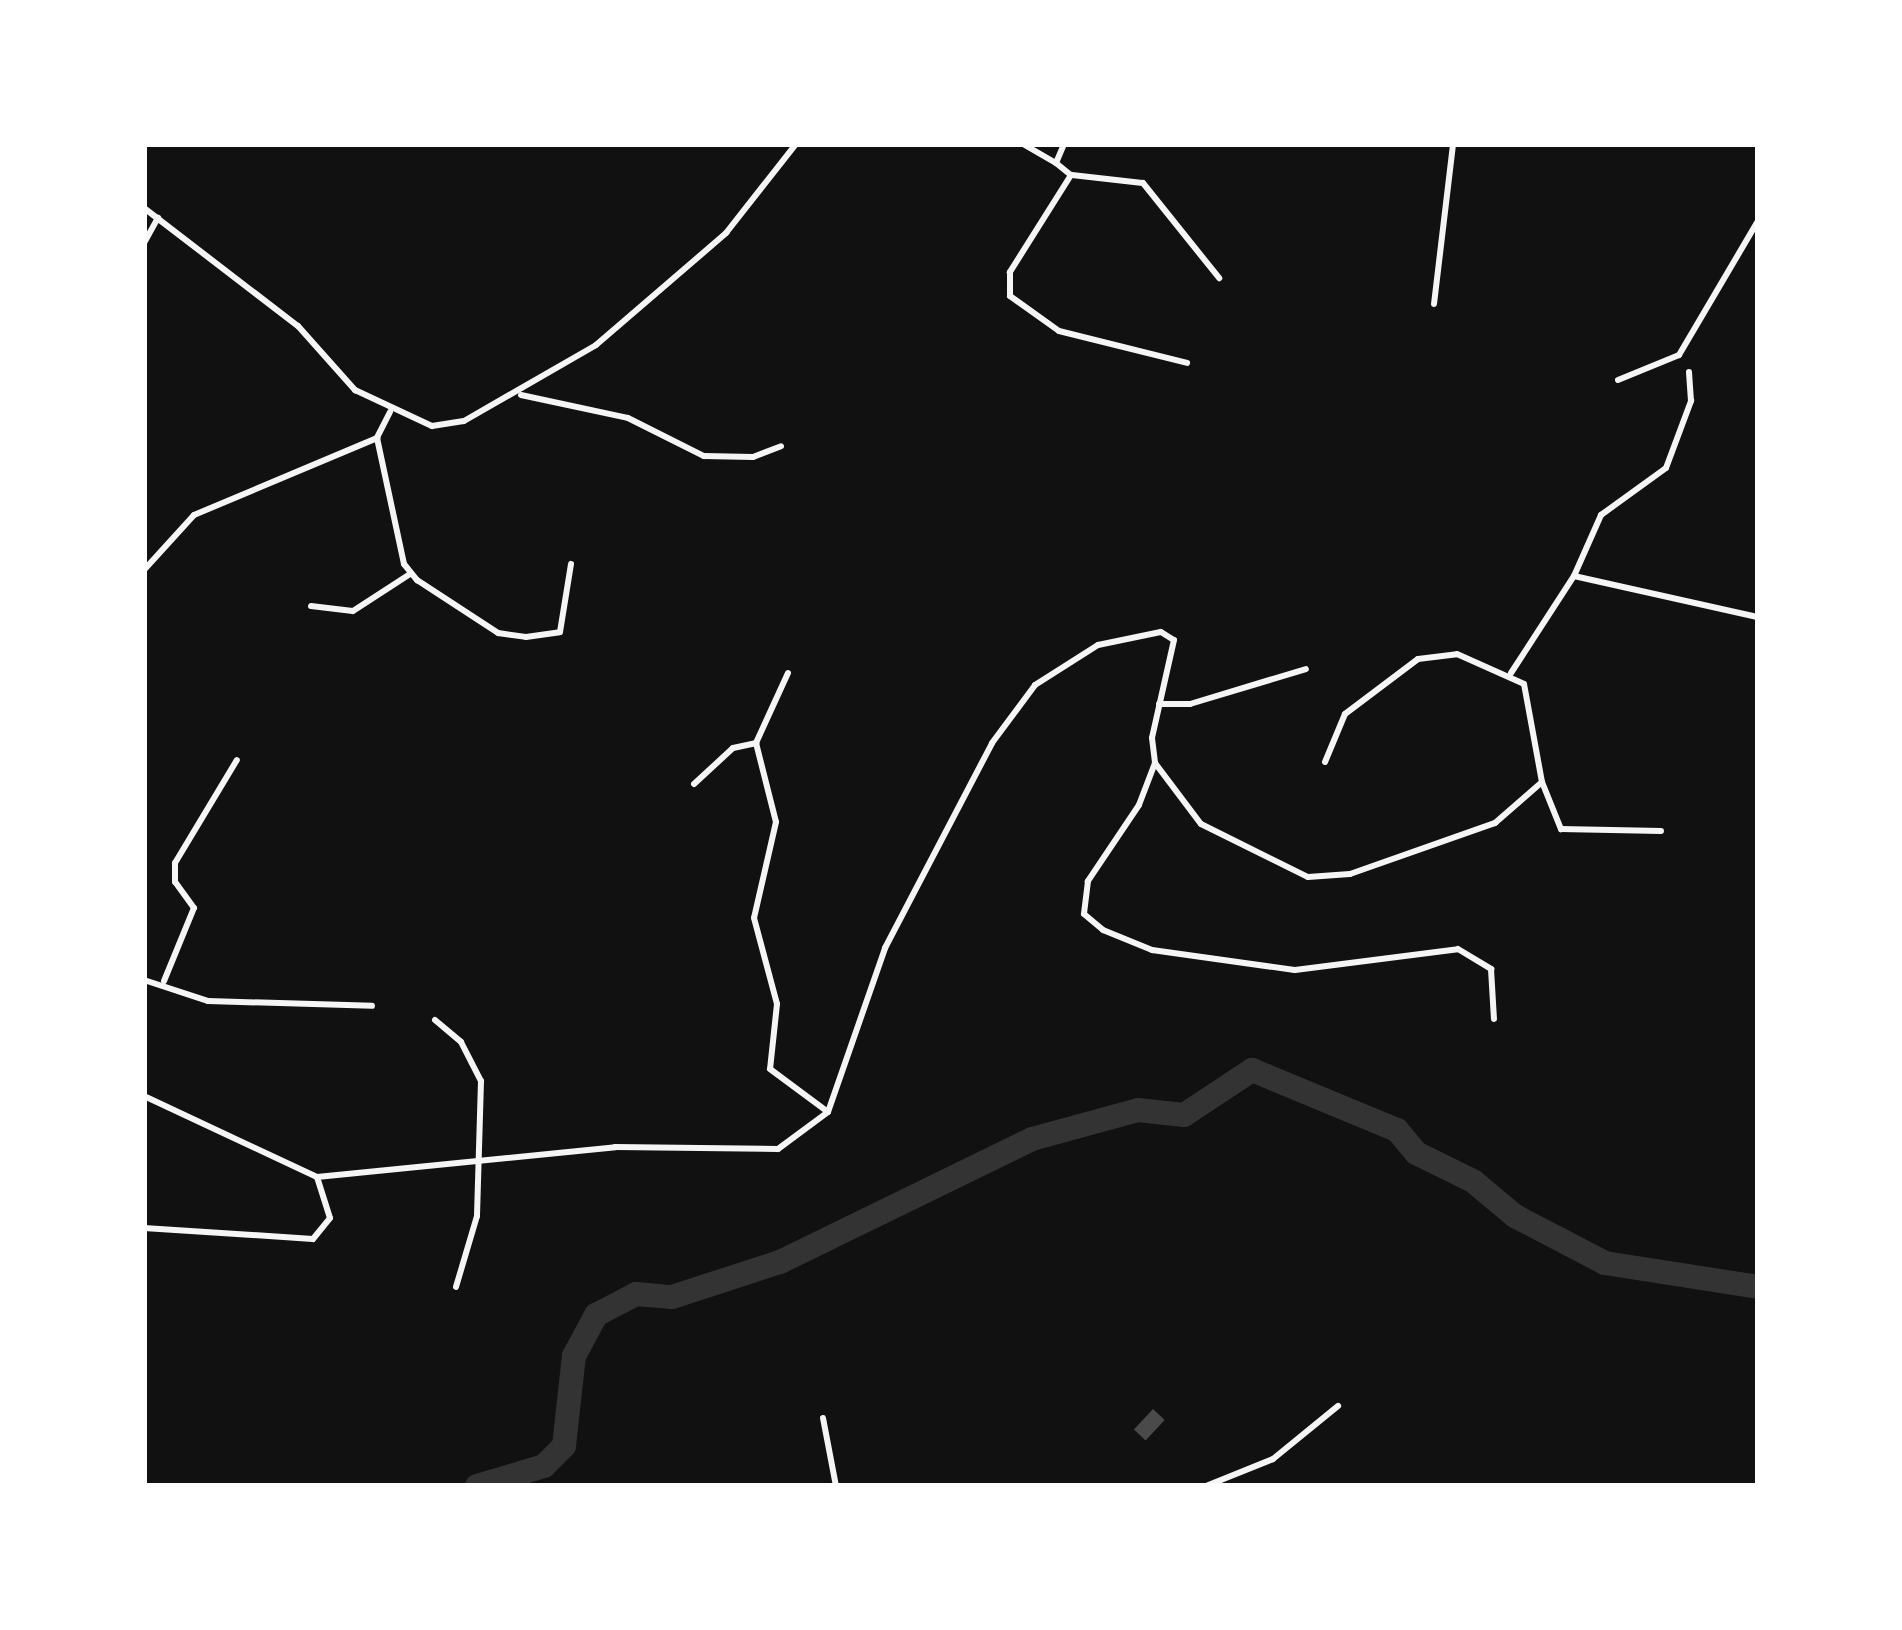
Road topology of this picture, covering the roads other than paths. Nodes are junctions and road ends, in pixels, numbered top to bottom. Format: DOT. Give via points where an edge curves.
graph roads {
  1 [pos="796,144"];
  2 [pos="1023,144"];
  3 [pos="1064,144"];
  4 [pos="1454,144"];
  5 [pos="1056,163"];
  6 [pos="1071,175"];
  7 [pos="144,208"];
  8 [pos="158,218"];
  9 [pos="1758,221"];
  10 [pos="144,243"];
  11 [pos="1219,278"];
  12 [pos="1434,304"];
  13 [pos="1187,363"];
  14 [pos="1689,372"];
  15 [pos="1618,380"];
  16 [pos="518,394"];
  17 [pos="390,412"];
  18 [pos="377,438"];
  19 [pos="781,446"];
  20 [pos="572,564"];
  21 [pos="144,570"];
  22 [pos="410,574"];
  23 [pos="1574,576"];
  24 [pos="311,606"];
  25 [pos="1758,617"];
  26 [pos="1306,669"];
  27 [pos="788,673"];
  28 [pos="1511,674"];
  29 [pos="1159,704"];
  30 [pos="756,743"];
  31 [pos="237,760"];
  32 [pos="1325,761"];
  33 [pos="1155,763"];
  34 [pos="1542,782"];
  35 [pos="694,784"];
  36 [pos="1661,831"];
  37 [pos="144,980"];
  38 [pos="164,981"];
  39 [pos="372,1006"];
  40 [pos="1494,1018"];
  41 [pos="435,1020"];
  42 [pos="144,1096"];
  43 [pos="828,1112"];
  44 [pos="482,1156"];
  45 [pos="316,1177"];
  46 [pos="144,1228"];
  47 [pos="456,1287"];
  48 [pos="1338,1406"];
  49 [pos="823,1418"];
  50 [pos="836,1486"];
  51 [pos="1206,1486"];
  1 -- 16 [label="street" via="726,233 596,345"];
  2 -- 5 [label="street"];
  3 -- 5 [label="street"];
  4 -- 12 [label="street"];
  5 -- 6 [label="street"];
  6 -- 11 [label="street" via="1144,183"];
  6 -- 13 [label="street" via="1010,272 1010,296 1059,331"];
  7 -- 8 [label="street"];
  8 -- 10 [label="street"];
  8 -- 17 [label="street" via="298,326 355,390"];
  9 -- 15 [label="street" via="1679,355"];
  14 -- 23 [label="street" via="1691,401 1666,468 1601,515"];
  16 -- 17 [label="street" via="464,421 432,426"];
  16 -- 19 [label="street" via="628,418 704,456 753,457"];
  17 -- 18 [label="street"];
  18 -- 21 [label="street" via="194,515"];
  18 -- 22 [label="street"];
  20 -- 22 [label="street" via="560,632 526,637 498,633"];
  22 -- 24 [label="street" via="352,610"];
  23 -- 25 [label="street"];
  23 -- 28 [label="street"];
  26 -- 29 [label="street" via="1190,704"];
  27 -- 30 [label="street"];
  28 -- 32 [label="street" via="1456,654 1418,659 1345,714"];
  28 -- 34 [label="street" via="1532,699"];
  29 -- 33 [label="street"];
  29 -- 43 [label="street" via="1176,649 1161,632 1098,645 1035,685 992,743 885,948"];
  30 -- 35 [label="street" via="733,748"];
  30 -- 43 [label="street" via="776,822 754,918 777,1004 770,1069"];
  31 -- 38 [label="street" via="175,862 176,882 194,908"];
  33 -- 34 [label="street" via="1201,824 1308,877 1350,874 1495,823"];
  33 -- 40 [label="street" via="1139,805 1088,881 1084,914 1103,930 1152,950 1294,970 1458,949 1491,969"];
  34 -- 36 [label="street" via="1568,833"];
  37 -- 38 [label="street"];
  38 -- 39 [label="street" via="208,1000"];
  41 -- 44 [label="street" via="480,1072"];
  42 -- 45 [label="street"];
  43 -- 44 [label="street" via="802,1136 758,1154 646,1146"];
  44 -- 45 [label="street"];
  44 -- 47 [label="street" via="477,1216"];
  45 -- 46 [label="street" via="331,1218 313,1238"];
  48 -- 51 [label="street" via="1273,1459"];
  49 -- 50 [label="street"];
}
